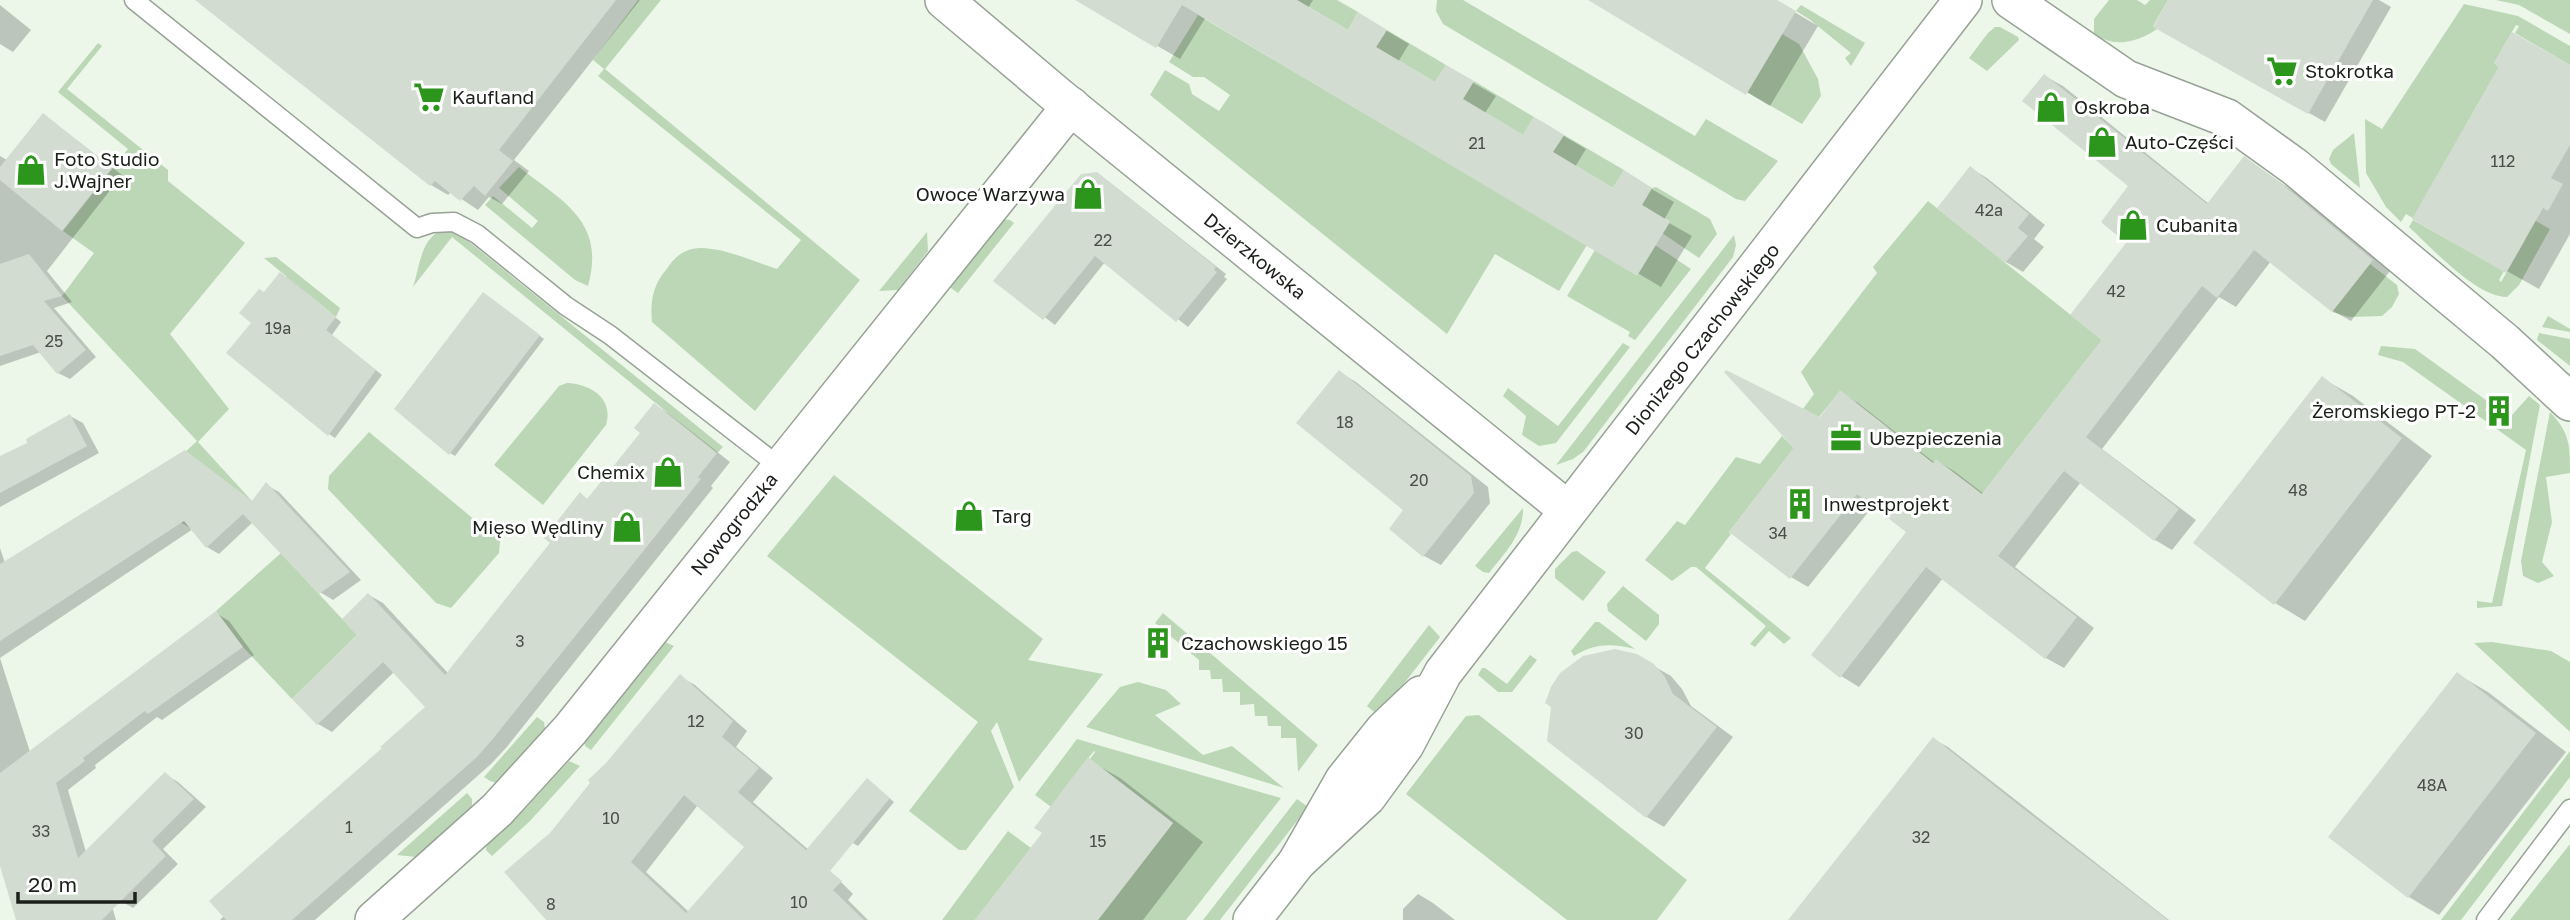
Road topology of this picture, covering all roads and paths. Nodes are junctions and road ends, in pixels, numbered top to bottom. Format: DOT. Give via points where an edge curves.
graph roads {
  1 [pos="134,0"];
  2 [pos="944,0"];
  3 [pos="1963,0"];
  4 [pos="2011,0"];
  5 [pos="1071,106"];
  6 [pos="2570,402"];
  7 [pos="780,467"];
  8 [pos="1568,510"];
  9 [pos="2570,809"];
  10 [pos="374,920"];
  11 [pos="1252,920"];
  12 [pos="2486,920"];
  1 -- 7 [label="lane" via="417,228 454,222 477,234"];
  2 -- 5 [label="street, Dzierzkowska"];
  3 -- 8 [label="street, Dionizego Czachowskiego"];
  4 -- 6 [label="street" via="2126,79 2240,126 2295,166"];
  5 -- 7 [label="street, Nowogrodzka"];
  5 -- 8 [label="street, Dzierzkowska"];
  7 -- 10 [label="street, Nowogrodzka" via="521,786"];
  8 -- 11 [label="street, Dionizego Czachowskiego" via="1440,678 1405,745 1367,796 1297,862"];
  9 -- 12 [label="lane"];
}
